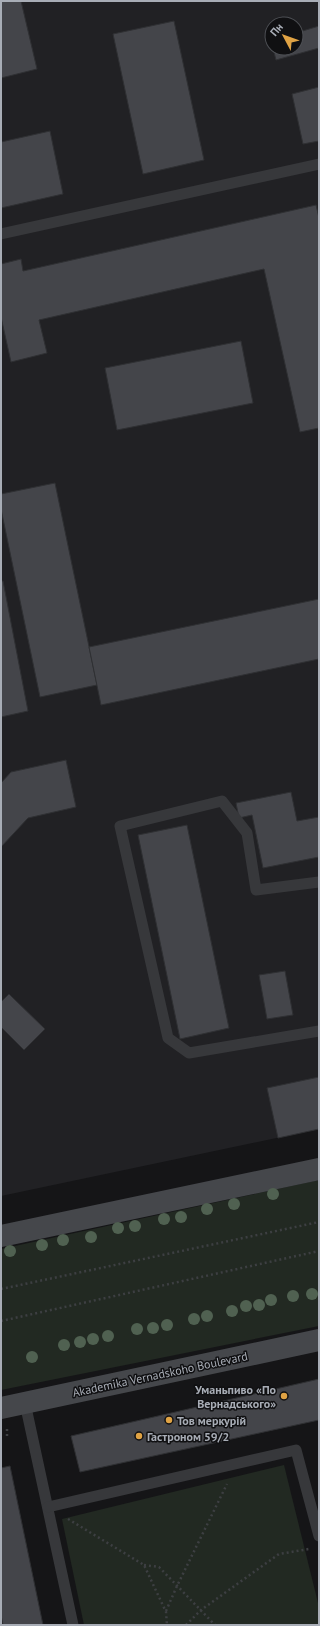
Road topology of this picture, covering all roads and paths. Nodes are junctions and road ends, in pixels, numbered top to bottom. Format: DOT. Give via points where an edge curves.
graph roads {
  1 [pos="319,164"];
  2 [pos="1,234"];
  3 [pos="319,882"];
  4 [pos="319,1031"];
  5 [pos="319,1169"];
  6 [pos="319,1222"];
  7 [pos="1,1236"];
  8 [pos="319,1252"];
  9 [pos="1,1289"];
  10 [pos="1,1321"];
  11 [pos="319,1340"];
  12 [pos="25,1403"];
  13 [pos="1,1408"];
  14 [pos="237,1464"];
  15 [pos="48,1507"];
  16 [pos="319,1536"];
  17 [pos="312,1549"];
  18 [pos="144,1566"];
  19 [pos="177,1586"];
  20 [pos="201,1610"];
  21 [pos="166,1612"];
  22 [pos="72,1625"];
  23 [pos="167,1625"];
  24 [pos="186,1625"];
  25 [pos="215,1625"];
  1 -- 2 [label="lane"];
  3 -- 4 [label="lane" via="256,890 246,833 222,801 120,826 168,1038 189,1053"];
  5 -- 7 [label="main road"];
  6 -- 9 [label="path"];
  8 -- 10 [label="path"];
  11 -- 12 [label="main road, Akademika Vernadskoho Boulevard"];
  12 -- 13 [label="main road, Akademika Vernadskoho Boulevard"];
  12 -- 15 [label="lane"];
  14 -- 15 [label="lane"];
  14 -- 16 [label="lane" via="296,1450"];
  14 -- 19 [label="path"];
  15 -- 18 [label="path"];
  15 -- 22 [label="lane"];
  17 -- 20 [label="path" via="279,1554"];
  18 -- 19 [label="path" via="159,1567"];
  18 -- 21 [label="path"];
  19 -- 20 [label="path"];
  19 -- 21 [label="path"];
  20 -- 24 [label="path"];
  20 -- 25 [label="path"];
  21 -- 23 [label="path"];
}
